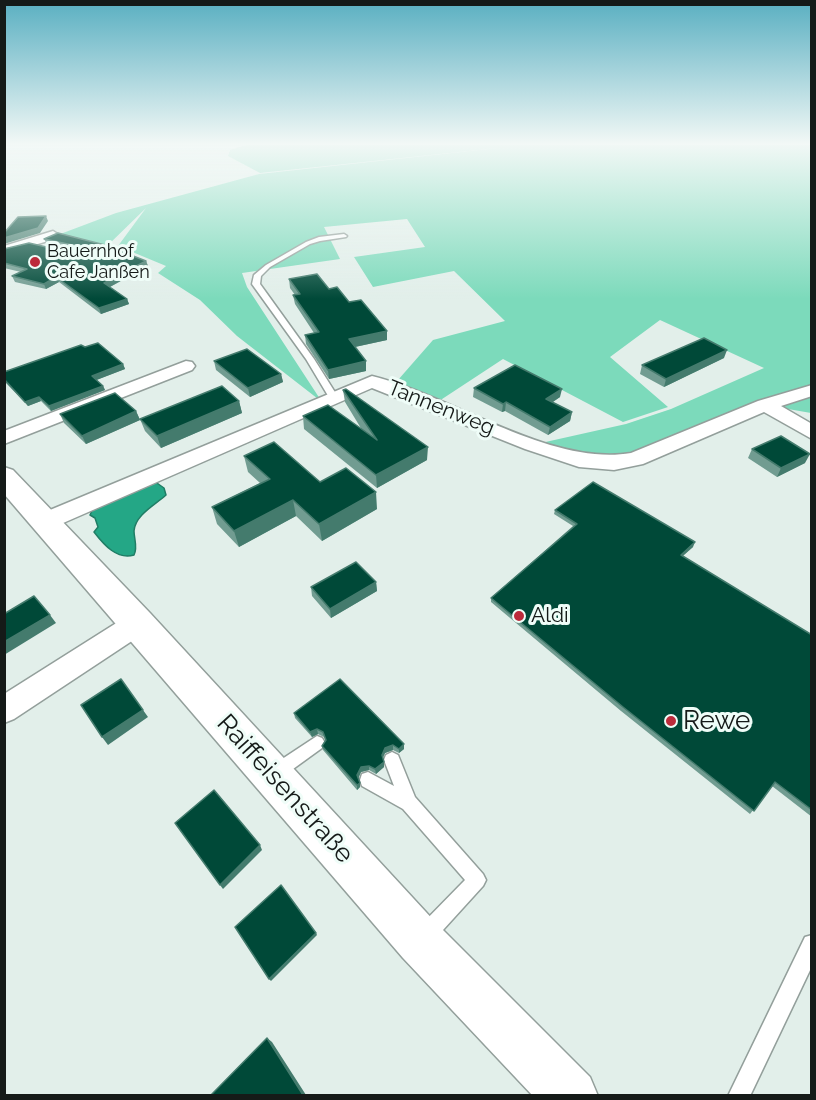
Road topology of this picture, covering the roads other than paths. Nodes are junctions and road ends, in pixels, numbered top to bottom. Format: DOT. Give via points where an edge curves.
graph roads {
  1 [pos="53,236"];
  2 [pos="344,236"];
  3 [pos="4,250"];
  4 [pos="186,366"];
  5 [pos="812,390"];
  6 [pos="333,397"];
  7 [pos="765,405"];
  8 [pos="812,433"];
  9 [pos="4,438"];
  10 [pos="4,476"];
  11 [pos="46,521"];
  12 [pos="138,623"];
  13 [pos="4,710"];
  14 [pos="317,743"];
  15 [pos="392,760"];
  16 [pos="271,775"];
  17 [pos="368,780"];
  18 [pos="410,803"];
  19 [pos="420,940"];
  20 [pos="812,944"];
  21 [pos="571,1095"];
  22 [pos="739,1095"];
  1 -- 3 [label="street" via="34,245"];
  2 -- 6 [label="lane" via="308,243 268,266 258,275 256,285"];
  4 -- 9 [label="street"];
  5 -- 7 [label="street, Tannenweg"];
  6 -- 7 [label="street, Tannenweg" via="372,381 532,445 593,462 636,459"];
  6 -- 11 [label="street, Tannenweg"];
  7 -- 8 [label="street"];
  10 -- 11 [label="street, Raiffeisenstraße"];
  11 -- 12 [label="street, Raiffeisenstraße"];
  12 -- 13 [label="street"];
  12 -- 16 [label="street, Raiffeisenstraße"];
  14 -- 16 [label="lane"];
  15 -- 18 [label="lane"];
  16 -- 19 [label="street, Raiffeisenstraße"];
  17 -- 18 [label="lane"];
  18 -- 19 [label="lane" via="477,880"];
  19 -- 21 [label="street, Raiffeisenstraße"];
  20 -- 22 [label="lane"];
}
